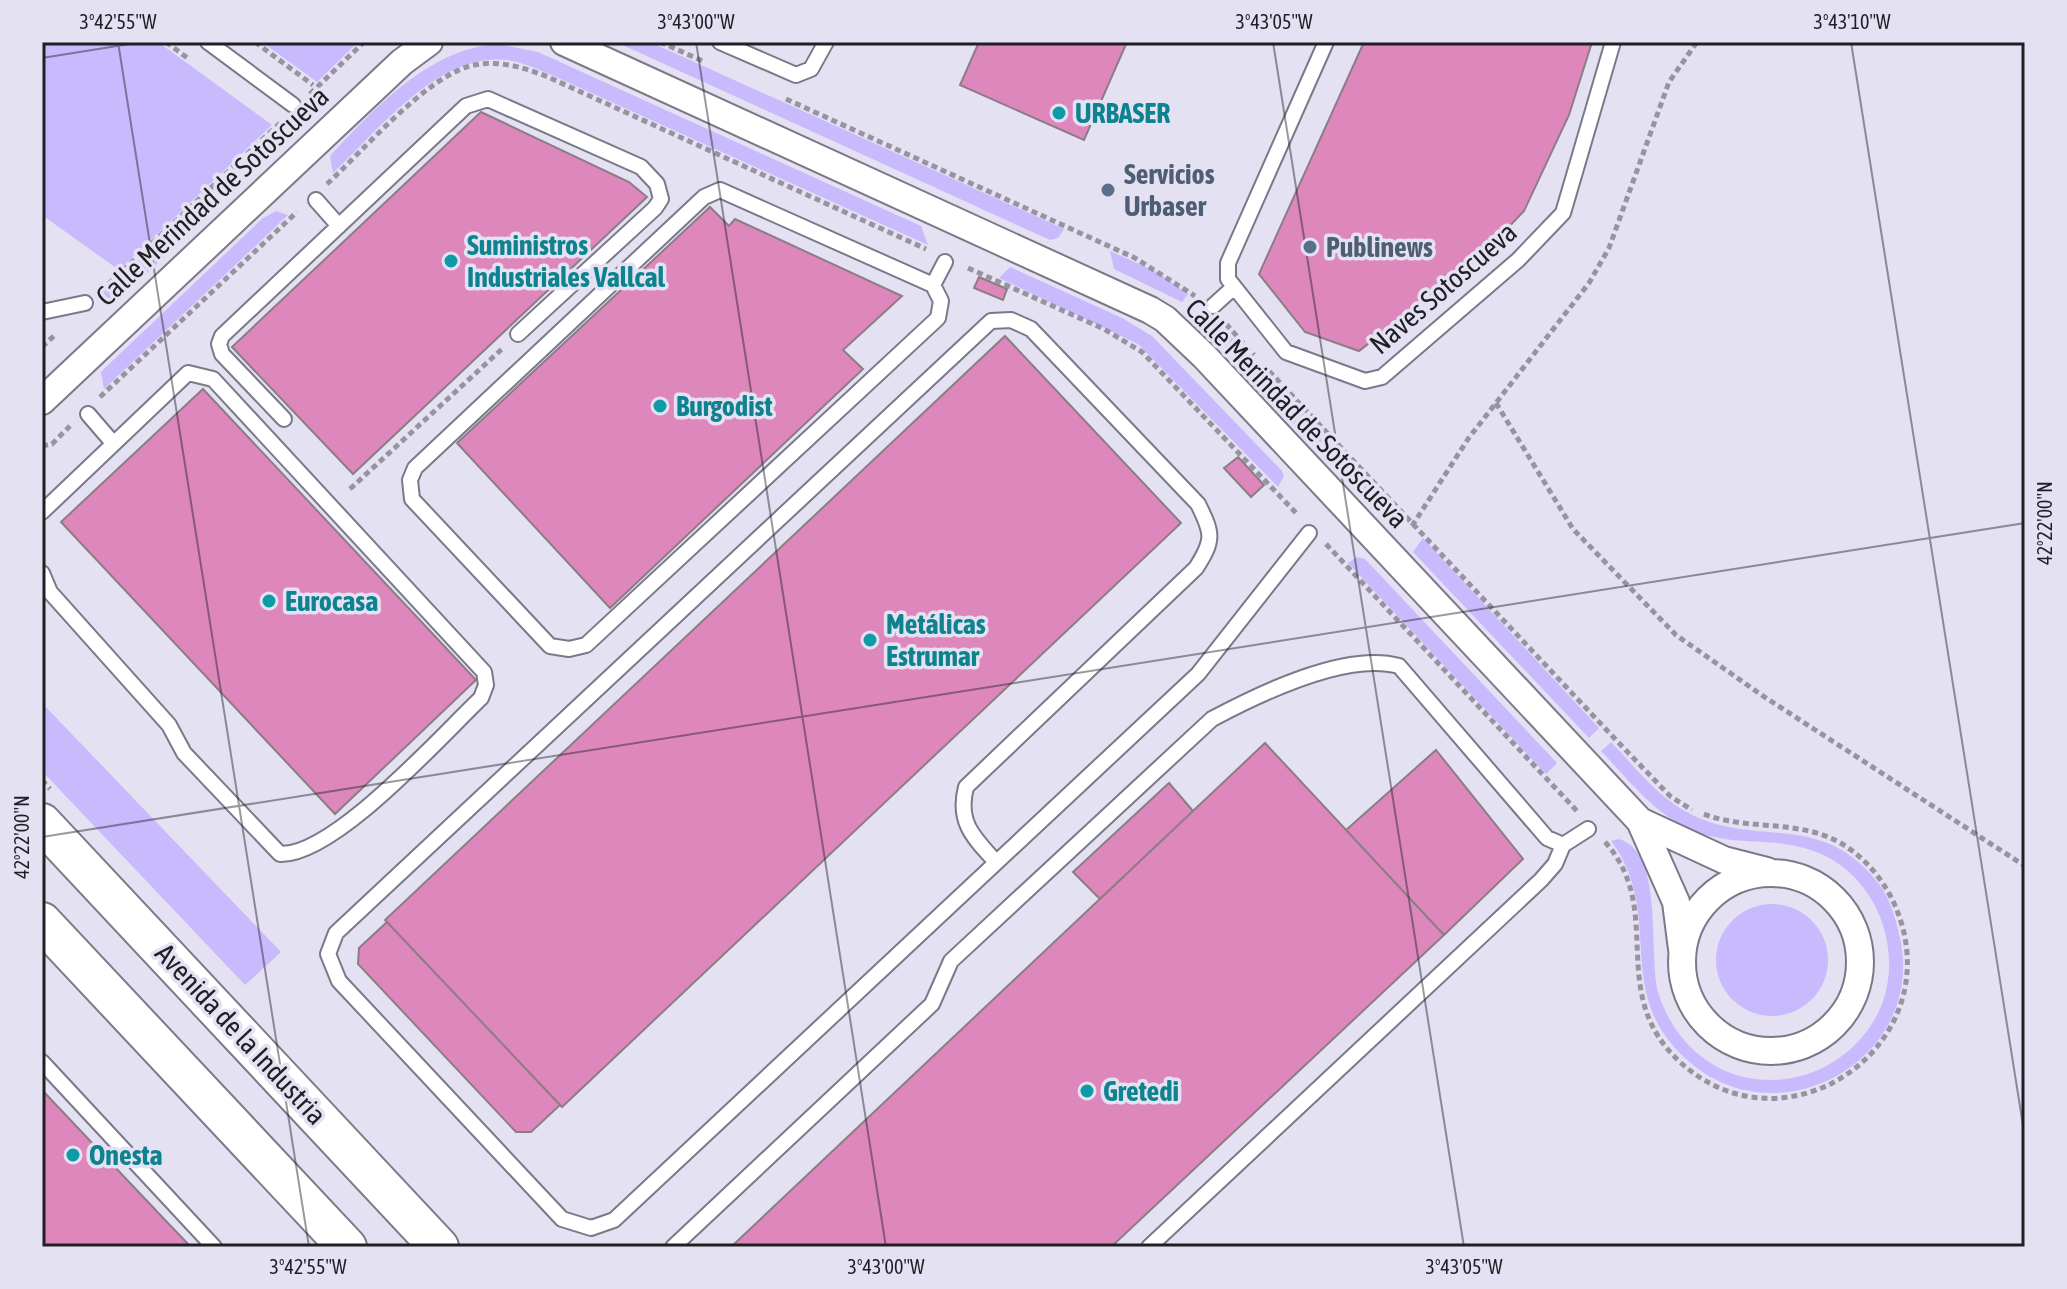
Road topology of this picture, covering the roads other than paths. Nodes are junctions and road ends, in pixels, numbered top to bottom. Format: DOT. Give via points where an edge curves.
graph roads {
  1 [pos="208,42"];
  2 [pos="429,42"];
  3 [pos="564,42"];
  4 [pos="720,42"];
  5 [pos="826,42"];
  6 [pos="1326,42"];
  7 [pos="1613,42"];
  8 [pos="289,111"];
  9 [pos="316,200"];
  10 [pos="339,226"];
  11 [pos="952,263"];
  12 [pos="933,285"];
  13 [pos="1234,287"];
  14 [pos="85,303"];
  15 [pos="1207,303"];
  16 [pos="42,312"];
  17 [pos="518,334"];
  18 [pos="42,401"];
  19 [pos="88,414"];
  20 [pos="284,419"];
  21 [pos="113,443"];
  22 [pos="42,512"];
  23 [pos="1306,526"];
  24 [pos="42,573"];
  25 [pos="1640,821"];
  26 [pos="42,823"];
  27 [pos="1588,829"];
  28 [pos="1563,845"];
  29 [pos="996,862"];
  30 [pos="1777,873"];
  31 [pos="42,922"];
  32 [pos="1682,949"];
  33 [pos="42,1062"];
  34 [pos="214,1247"];
  35 [pos="347,1247"];
  36 [pos="439,1247"];
  37 [pos="673,1247"];
  38 [pos="1149,1247"];
  1 -- 8 [label="lane"];
  2 -- 18 [label="street, Calle Merindad de Sotoscueva" via="324,133"];
  3 -- 25 [label="street, Calle Merindad de Sotoscueva" via="1165,319"];
  4 -- 5 [label="lane" via="796,75 811,69"];
  6 -- 13 [label="lane" via="1228,263"];
  7 -- 13 [label="lane, Naves Sotoscueva" via="1563,213 1518,260 1382,377 1365,381 1286,352"];
  9 -- 10 [label="lane"];
  10 -- 17 [label="lane" via="466,106 488,99 641,167 657,184 661,199 655,208"];
  10 -- 20 [label="lane" via="219,344 222,354"];
  11 -- 12 [label="lane"];
  12 -- 12 [label="lane" via="720,190 704,197 415,468 412,499 550,646 586,645 938,318 941,301"];
  13 -- 15 [label="lane"];
  14 -- 16 [label="lane"];
  19 -- 21 [label="lane"];
  21 -- 22 [label="lane"];
  21 -- 24 [label="lane" via="188,373 213,379 484,672 481,698 346,826 296,855 280,854 184,753 169,725 50,592"];
  23 -- 29 [label="lane" via="1198,674"];
  25 -- 30 [label="street, Calle Merindad de Sotoscueva" via="1724,860"];
  25 -- 32 [label="street, Calle Merindad de Sotoscueva" via="1676,902"];
  26 -- 36 [label="main road, Avenida de la Industria"];
  27 -- 28 [label="lane"];
  28 -- 37 [label="lane" via="1547,838 1399,666 1383,661 1354,664 1255,696 1212,719 951,961 932,1004"];
  28 -- 38 [label="lane" via="1541,880"];
  29 -- 29 [label="lane" via="614,1220 591,1228 562,1219 339,981 328,954 336,933 991,321 1011,320 1031,329 1198,504 1209,527 1210,546 1196,568 966,787 960,809 974,838"];
  30 -- 32 [label="street" via="1726,885 1698,913"];
  30 -- 32 [label="street" via="1807,880 1832,897 1850,922 1859,951 1858,981 1847,1009 1827,1032 1800,1047 1770,1052 1740,1046 1713,1031 1694,1008 1683,979"];
  31 -- 35 [label="main road"];
  33 -- 34 [label="lane"];
}
